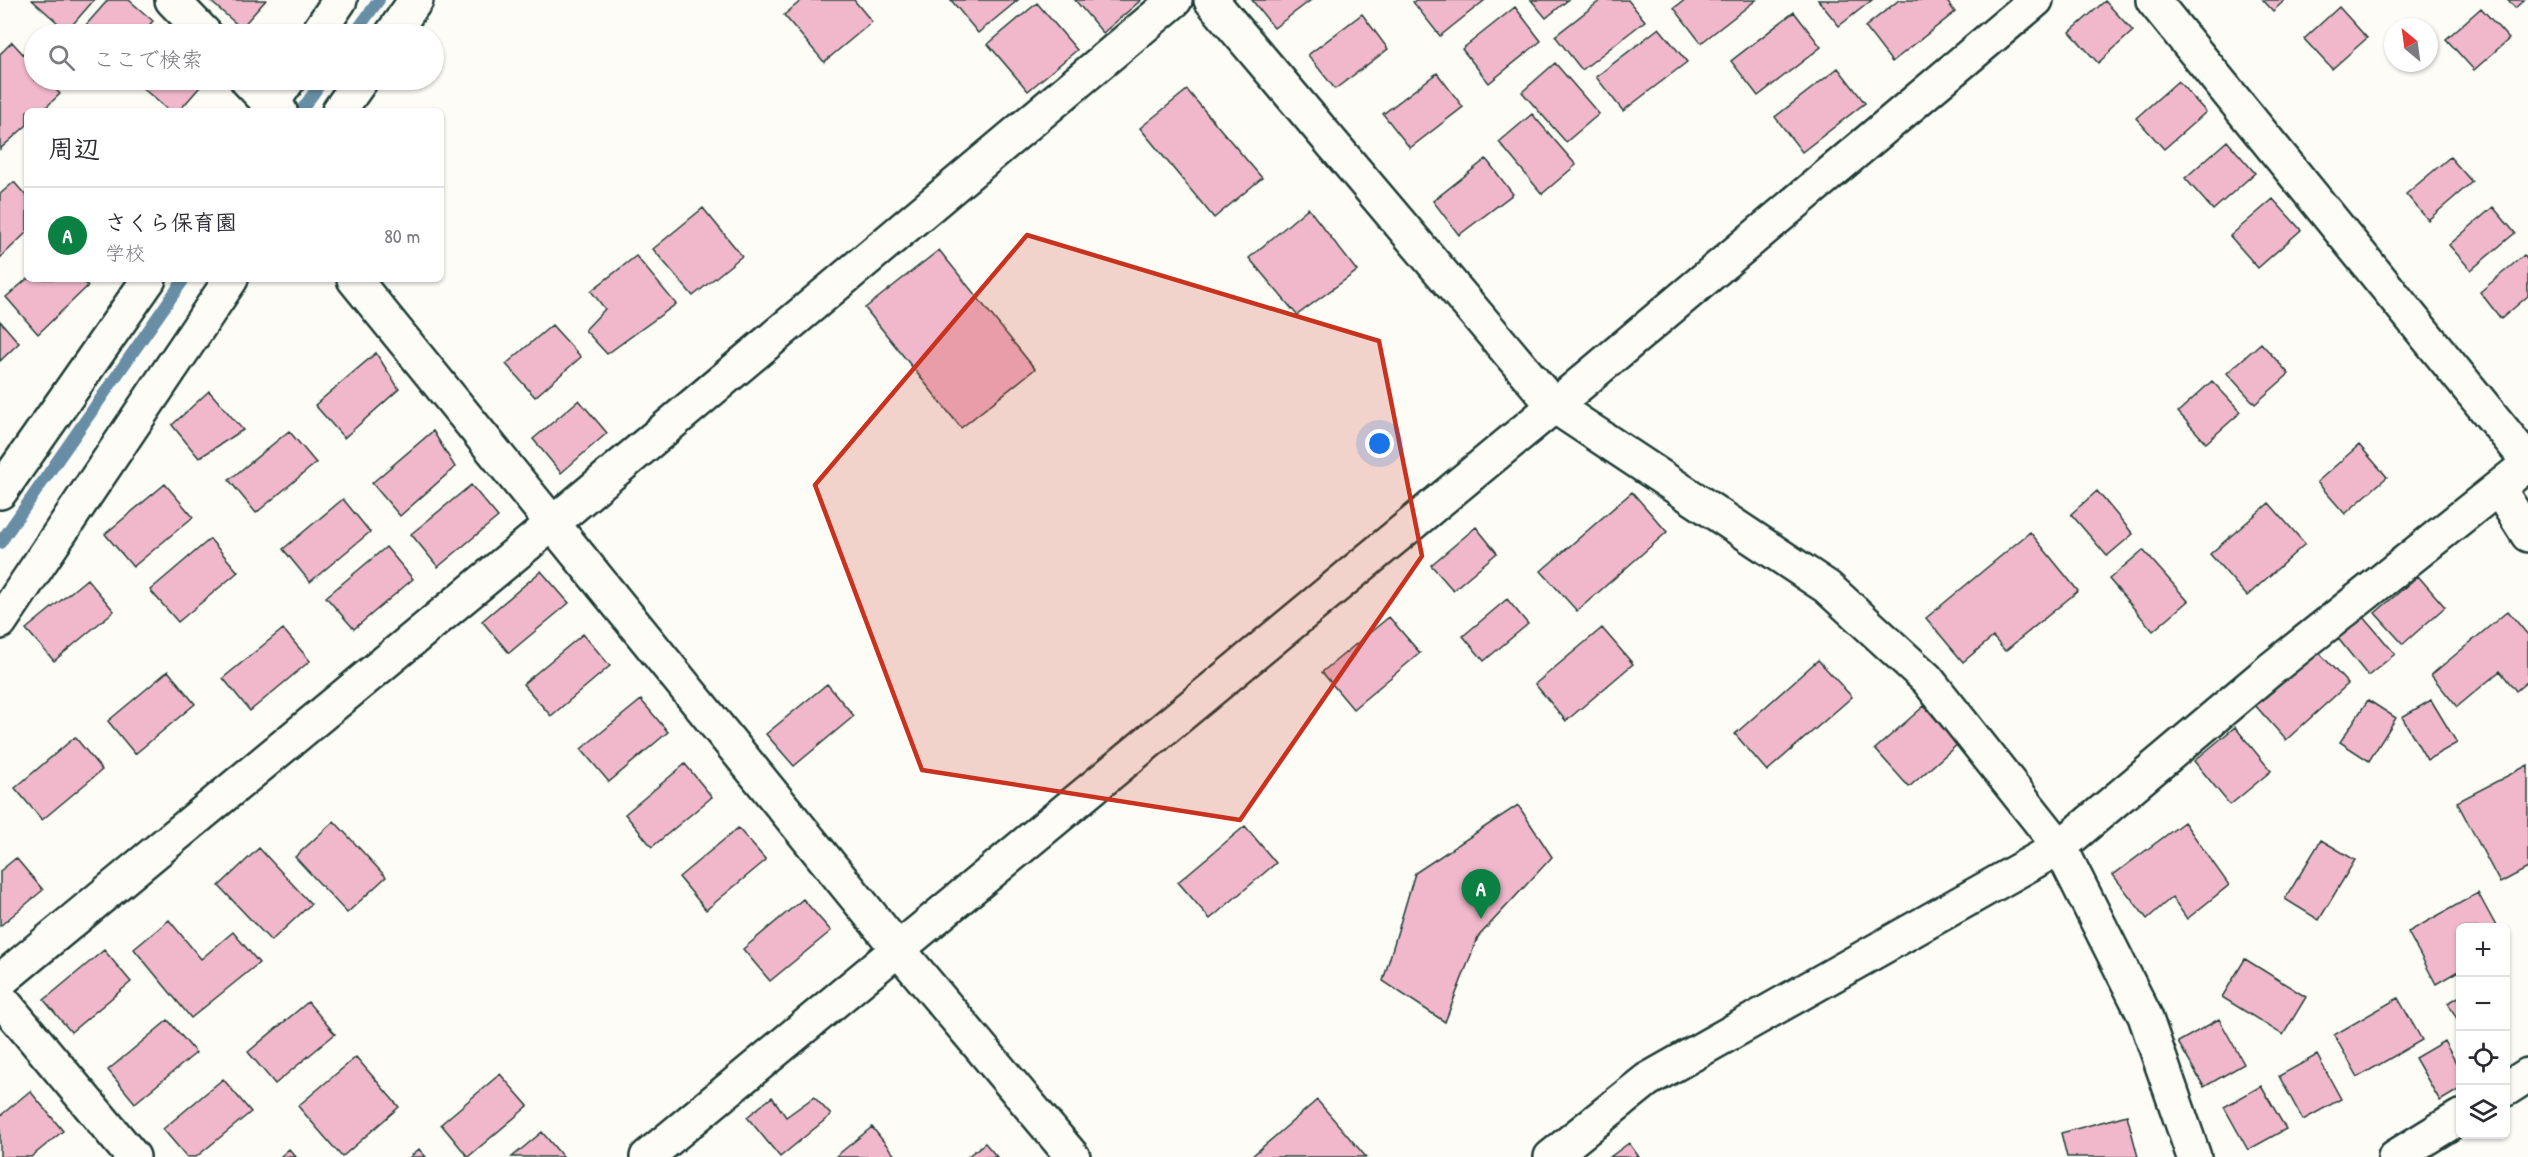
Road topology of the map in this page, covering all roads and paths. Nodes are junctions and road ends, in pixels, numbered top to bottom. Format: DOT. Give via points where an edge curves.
graph roads {
  1 [pos="172,0"];
  2 [pos="340,0"];
  3 [pos="416,0"];
  4 [pos="1174,0"];
  5 [pos="1211,0"];
  6 [pos="2036,0"];
  7 [pos="2153,0"];
  8 [pos="195,24"];
  9 [pos="324,24"];
  10 [pos="399,24"];
  11 [pos="261,90"];
  12 [pos="354,90"];
  13 [pos="277,102"];
  14 [pos="341,108"];
  15 [pos="147,282"];
  16 [pos="229,282"];
  17 [pos="356,282"];
  18 [pos="1554,406"];
  19 [pos="2528,462"];
  20 [pos="2498,488"];
  21 [pos="0,492"];
  22 [pos="553,523"];
  23 [pos="2528,535"];
  24 [pos="0,622"];
  25 [pos="2060,847"];
  26 [pos="898,949"];
  27 [pos="0,981"];
  28 [pos="0,998"];
  29 [pos="2528,1075"];
  30 [pos="2510,1086"];
  31 [pos="2456,1119"];
  32 [pos="133,1157"];
  33 [pos="647,1157"];
  34 [pos="1073,1157"];
  35 [pos="1551,1157"];
  36 [pos="2194,1157"];
  37 [pos="2395,1157"];
  1 -- 8 [label="street"];
  2 -- 9 [label="street"];
  3 -- 10 [label="street"];
  4 -- 22 [label="street"];
  5 -- 18 [label="street"];
  6 -- 18 [label="street"];
  7 -- 19 [label="street"];
  11 -- 13 [label="street"];
  12 -- 14 [label="street"];
  15 -- 21 [label="street"];
  16 -- 24 [label="street"];
  17 -- 22 [label="street"];
  18 -- 25 [label="street" via="1827,587 1927,679"];
  18 -- 26 [label="street"];
  19 -- 20 [label="street"];
  20 -- 23 [label="street"];
  20 -- 25 [label="street" via="2270,670"];
  22 -- 26 [label="street"];
  22 -- 27 [label="street"];
  25 -- 35 [label="street" via="1647,1080"];
  25 -- 36 [label="street" via="2145,1016"];
  26 -- 33 [label="street"];
  26 -- 34 [label="street"];
  28 -- 32 [label="street"];
  29 -- 30 [label="street"];
  31 -- 37 [label="street"];
}
